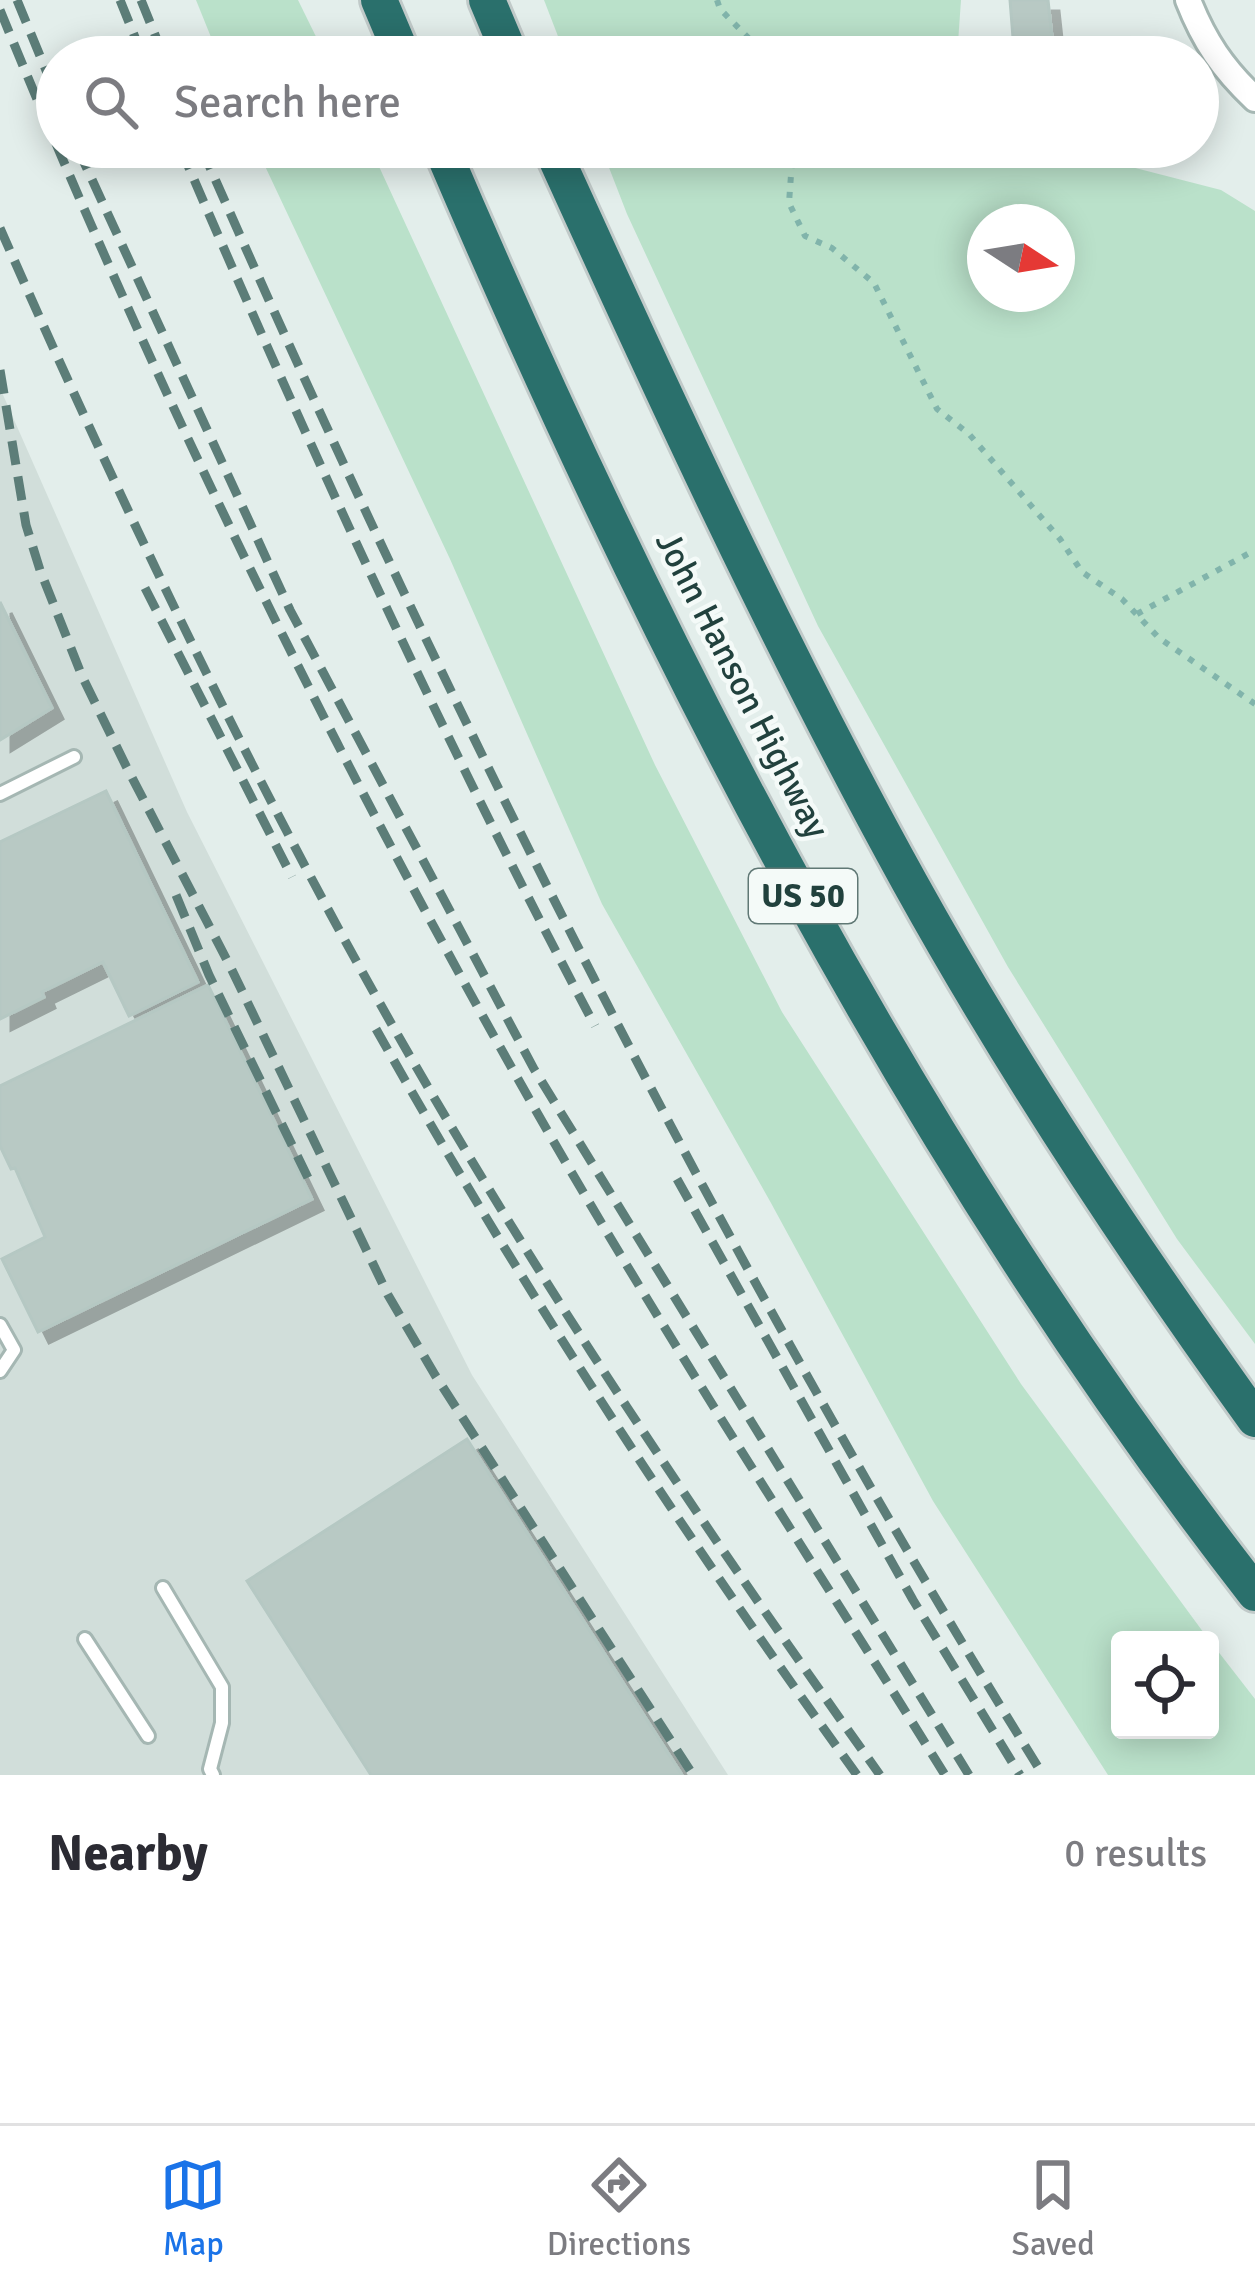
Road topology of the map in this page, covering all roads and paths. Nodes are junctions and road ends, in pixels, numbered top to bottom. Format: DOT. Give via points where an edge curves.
graph roads {
  1 [pos="379,0"];
  2 [pos="487,0"];
  3 [pos="717,0"];
  4 [pos="1188,0"];
  5 [pos="394,36"];
  6 [pos="503,36"];
  7 [pos="746,36"];
  8 [pos="1203,36"];
  9 [pos="1219,62"];
  10 [pos="1255,99"];
  11 [pos="451,168"];
  12 [pos="561,168"];
  13 [pos="792,168"];
  14 [pos="1255,550"];
  15 [pos="1137,614"];
  16 [pos="1255,704"];
  17 [pos="74,757"];
  18 [pos="0,794"];
  19 [pos="0,1324"];
  20 [pos="0,1371"];
  21 [pos="1255,1419"];
  22 [pos="163,1588"];
  23 [pos="1255,1594"];
  24 [pos="85,1639"];
  25 [pos="148,1736"];
  26 [pos="213,1775"];
  1 -- 5 [label="highway"];
  2 -- 6 [label="highway"];
  3 -- 7 [label="path"];
  4 -- 8 [label="street"];
  9 -- 10 [label="street"];
  11 -- 23 [label="highway, John Hanson Highway / US 50" via="599,496 849,980 1088,1364"];
  12 -- 21 [label="highway, John Hanson Highway / US 50" via="758,595 910,884 1076,1158"];
  13 -- 15 [label="path" via="790,203 805,236 874,283 937,410 968,434 1082,572"];
  14 -- 15 [label="path"];
  15 -- 16 [label="path"];
  17 -- 18 [label="lane"];
  19 -- 20 [label="lane" via="14,1350"];
  22 -- 26 [label="lane" via="222,1688"];
  24 -- 25 [label="lane"];
}
